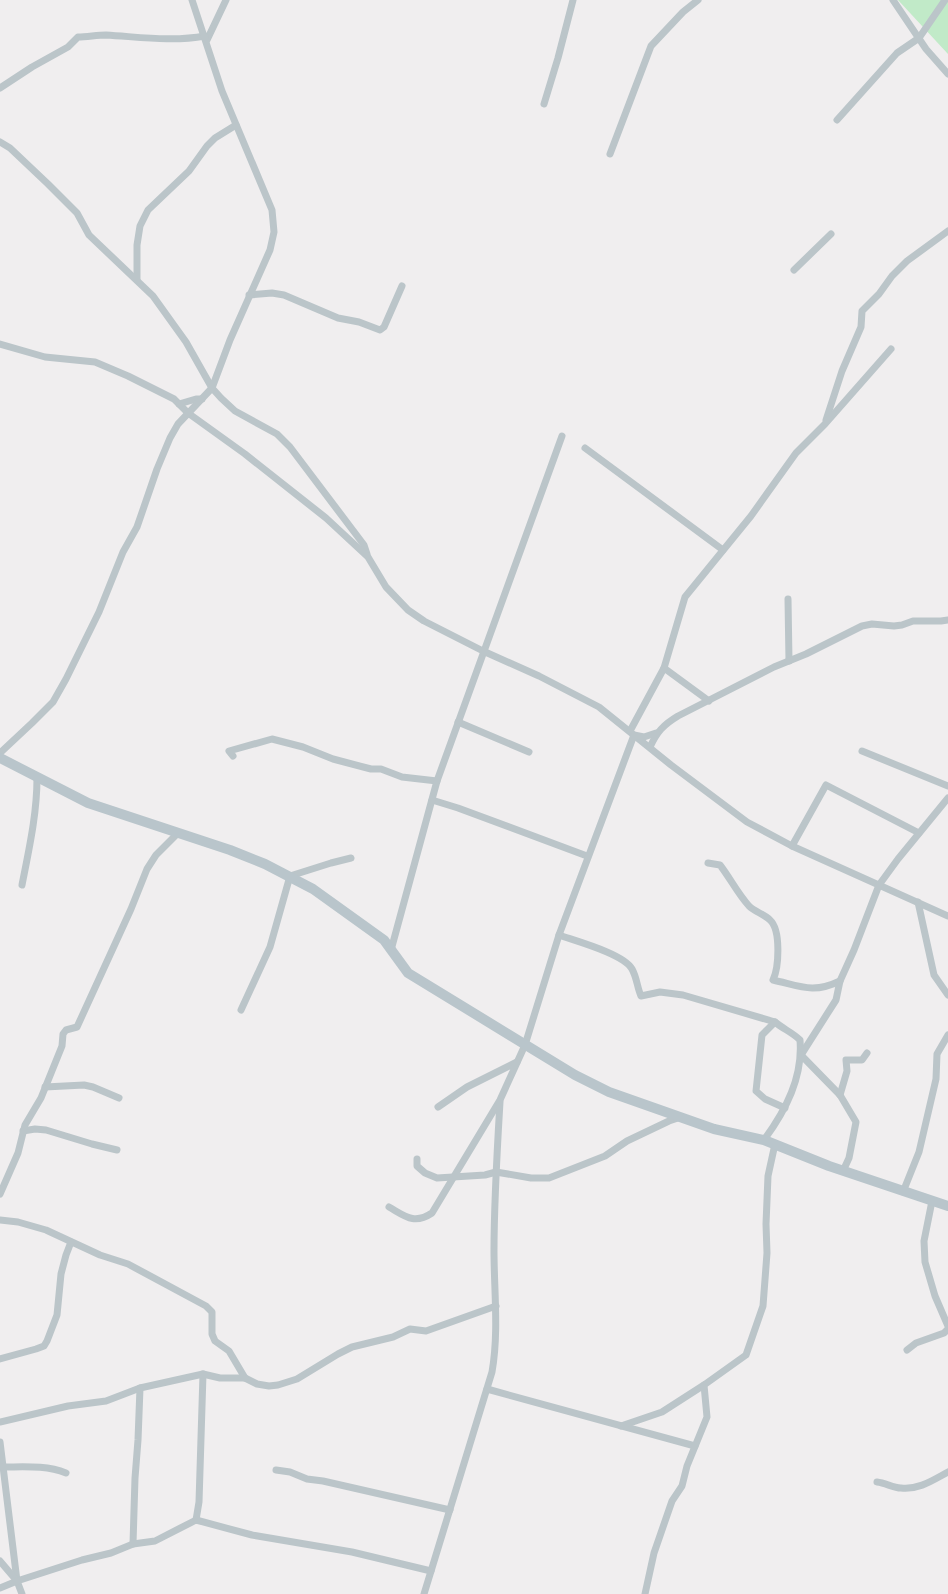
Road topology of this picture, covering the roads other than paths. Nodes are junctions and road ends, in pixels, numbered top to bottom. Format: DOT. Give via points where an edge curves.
graph roads {
  1 [pos="192,0"];
  2 [pos="226,0"];
  3 [pos="573,0"];
  4 [pos="698,0"];
  5 [pos="893,0"];
  6 [pos="945,0"];
  7 [pos="206,38"];
  8 [pos="919,38"];
  9 [pos="948,74"];
  10 [pos="0,88"];
  11 [pos="544,104"];
  12 [pos="837,120"];
  13 [pos="236,125"];
  14 [pos="0,142"];
  15 [pos="610,154"];
  16 [pos="948,231"];
  17 [pos="830,234"];
  18 [pos="794,270"];
  19 [pos="137,280"];
  20 [pos="402,286"];
  21 [pos="249,295"];
  22 [pos="0,344"];
  23 [pos="891,348"];
  24 [pos="212,388"];
  25 [pos="202,399"];
  26 [pos="179,404"];
  27 [pos="188,413"];
  28 [pos="825,424"];
  29 [pos="562,436"];
  30 [pos="585,448"];
  31 [pos="723,550"];
  32 [pos="368,557"];
  33 [pos="788,599"];
  34 [pos="948,620"];
  35 [pos="483,651"];
  36 [pos="789,661"];
  37 [pos="664,668"];
  38 [pos="709,701"];
  39 [pos="458,722"];
  40 [pos="632,733"];
  41 [pos="656,733"];
  42 [pos="650,747"];
  43 [pos="862,751"];
  44 [pos="529,752"];
  45 [pos="0,753"];
  46 [pos="233,756"];
  47 [pos="0,758"];
  48 [pos="37,778"];
  49 [pos="437,781"];
  50 [pos="948,786"];
  51 [pos="948,798"];
  52 [pos="432,800"];
  53 [pos="178,833"];
  54 [pos="919,833"];
  55 [pos="792,846"];
  56 [pos="587,856"];
  57 [pos="351,858"];
  58 [pos="708,863"];
  59 [pos="290,876"];
  60 [pos="22,885"];
  61 [pos="879,885"];
  62 [pos="918,902"];
  63 [pos="948,916"];
  64 [pos="559,935"];
  65 [pos="391,950"];
  66 [pos="840,981"];
  67 [pos="948,995"];
  68 [pos="241,1010"];
  69 [pos="774,1022"];
  70 [pos="948,1035"];
  71 [pos="525,1045"];
  72 [pos="867,1053"];
  73 [pos="801,1055"];
  74 [pos="517,1062"];
  75 [pos="46,1087"];
  76 [pos="840,1095"];
  77 [pos="119,1098"];
  78 [pos="500,1100"];
  79 [pos="438,1107"];
  80 [pos="785,1108"];
  81 [pos="681,1117"];
  82 [pos="23,1131"];
  83 [pos="764,1140"];
  84 [pos="774,1144"];
  85 [pos="117,1150"];
  86 [pos="417,1159"];
  87 [pos="843,1171"];
  88 [pos="496,1172"];
  89 [pos="453,1177"];
  90 [pos="3,1178"];
  91 [pos="903,1192"];
  92 [pos="0,1193"];
  93 [pos="932,1201"];
  94 [pos="948,1206"];
  95 [pos="389,1207"];
  96 [pos="0,1220"];
  97 [pos="71,1242"];
  98 [pos="496,1306"];
  99 [pos="948,1326"];
  100 [pos="948,1329"];
  101 [pos="907,1350"];
  102 [pos="0,1358"];
  103 [pos="203,1374"];
  104 [pos="245,1378"];
  105 [pos="704,1384"];
  106 [pos="140,1388"];
  107 [pos="487,1389"];
  108 [pos="0,1422"];
  109 [pos="620,1426"];
  110 [pos="0,1442"];
  111 [pos="695,1446"];
  112 [pos="3,1467"];
  113 [pos="276,1470"];
  114 [pos="948,1472"];
  115 [pos="66,1473"];
  116 [pos="877,1482"];
  117 [pos="450,1510"];
  118 [pos="196,1520"];
  119 [pos="133,1544"];
  120 [pos="0,1561"];
  121 [pos="431,1570"];
  122 [pos="17,1581"];
  123 [pos="0,1588"];
  124 [pos="22,1594"];
  125 [pos="424,1594"];
  126 [pos="646,1594"];
  1 -- 7 [label="street"];
  2 -- 7 [label="street"];
  3 -- 11 [label="street"];
  4 -- 15 [label="street" via="651,46"];
  5 -- 8 [label="street"];
  6 -- 8 [label="street"];
  7 -- 10 [label="street" via="171,40 104,35 78,37 68,47"];
  7 -- 13 [label="street" via="222,91"];
  8 -- 9 [label="street"];
  8 -- 12 [label="street" via="897,53"];
  13 -- 19 [label="street" via="207,146 189,171 148,210 140,226 137,244"];
  13 -- 21 [label="street" via="272,210 274,232 270,250"];
  14 -- 19 [label="street" via="10,148 77,213 89,234"];
  16 -- 28 [label="street" via="907,261 862,311 861,327 842,371"];
  17 -- 18 [label="street"];
  19 -- 24 [label="street" via="153,296 186,342"];
  20 -- 21 [label="street" via="384,327 380,330 338,318 284,295"];
  21 -- 24 [label="street"];
  22 -- 26 [label="street" via="45,357 95,362 110,367 159,390"];
  23 -- 28 [label="street"];
  24 -- 25 [label="street"];
  24 -- 32 [label="street" via="235,411 284,440 360,540"];
  25 -- 26 [label="street"];
  25 -- 27 [label="street"];
  26 -- 27 [label="street"];
  27 -- 32 [label="street" via="326,518"];
  27 -- 45 [label="street" via="170,438 138,527 123,552 66,680 53,702"];
  28 -- 31 [label="street" via="796,454"];
  29 -- 35 [label="street"];
  30 -- 31 [label="street"];
  31 -- 37 [label="street" via="685,597"];
  32 -- 35 [label="street" via="386,587 408,610"];
  33 -- 36 [label="street"];
  34 -- 36 [label="street" via="913,621 894,626 862,626"];
  35 -- 39 [label="street"];
  35 -- 40 [label="street" via="599,707"];
  36 -- 38 [label="street"];
  37 -- 38 [label="street"];
  37 -- 40 [label="street"];
  38 -- 41 [label="street" via="678,716"];
  39 -- 44 [label="street"];
  39 -- 49 [label="street"];
  40 -- 41 [label="street" via="644,738"];
  40 -- 42 [label="street"];
  40 -- 56 [label="street"];
  41 -- 42 [label="street"];
  42 -- 55 [label="street" via="747,822"];
  43 -- 50 [label="street"];
  46 -- 49 [label="street" via="229,751 272,739 366,768 381,769 411,779"];
  47 -- 48 [label="main road"];
  48 -- 53 [label="main road" via="88,803"];
  48 -- 60 [label="street" via="34,826"];
  49 -- 52 [label="street"];
  51 -- 54 [label="street"];
  52 -- 56 [label="street"];
  52 -- 65 [label="street"];
  53 -- 59 [label="main road" via="230,850"];
  53 -- 75 [label="street" via="147,869 77,1027 66,1030 63,1034 62,1046"];
  54 -- 55 [label="street" via="826,785"];
  54 -- 61 [label="street"];
  55 -- 61 [label="street"];
  56 -- 64 [label="street"];
  57 -- 59 [label="street"];
  58 -- 66 [label="street" via="720,865 749,906 768,918 774,926 777,935 777,957 773,980 813,989 827,987"];
  59 -- 65 [label="main road" via="330,900 384,940"];
  59 -- 68 [label="street" via="270,947"];
  61 -- 62 [label="street"];
  61 -- 66 [label="street"];
  62 -- 63 [label="street"];
  62 -- 67 [label="street" via="934,975"];
  64 -- 69 [label="street" via="625,962 632,969 641,996 660,992 683,995"];
  64 -- 71 [label="street"];
  65 -- 71 [label="main road" via="408,973"];
  66 -- 73 [label="street" via="836,1000"];
  69 -- 73 [label="street" via="800,1040"];
  69 -- 80 [label="street" via="762,1035 756,1092"];
  70 -- 91 [label="street" via="937,1054 935,1084 919,1152"];
  71 -- 74 [label="street"];
  71 -- 81 [label="main road" via="609,1092"];
  72 -- 76 [label="street" via="862,1060 846,1060 847,1071"];
  73 -- 76 [label="street"];
  73 -- 80 [label="street"];
  74 -- 78 [label="street"];
  74 -- 79 [label="street" via="467,1087"];
  75 -- 77 [label="street" via="93,1086"];
  75 -- 82 [label="street"];
  76 -- 87 [label="street" via="856,1122 849,1158"];
  78 -- 88 [label="street"];
  78 -- 89 [label="street"];
  80 -- 83 [label="street"];
  81 -- 83 [label="main road" via="714,1129"];
  81 -- 88 [label="street" via="627,1141 605,1156 555,1176 531,1178"];
  82 -- 85 [label="street" via="46,1130"];
  82 -- 90 [label="street" via="18,1153"];
  83 -- 84 [label="main road"];
  84 -- 87 [label="main road"];
  84 -- 105 [label="street" via="768,1176 763,1306 746,1355"];
  86 -- 89 [label="street" via="418,1167 430,1176"];
  87 -- 91 [label="main road"];
  88 -- 89 [label="street"];
  88 -- 98 [label="street"];
  89 -- 95 [label="street" via="435,1210 428,1216 420,1219 408,1218"];
  90 -- 92 [label="street"];
  91 -- 93 [label="main road"];
  93 -- 94 [label="main road"];
  93 -- 99 [label="street" via="925,1234 925,1262 935,1296"];
  96 -- 97 [label="street" via="46,1230"];
  97 -- 102 [label="street" via="62,1274 57,1315 48,1341 36,1350"];
  97 -- 104 [label="street" via="128,1264 206,1306 212,1312 214,1340 229,1351"];
  98 -- 104 [label="street" via="426,1331 410,1330 352,1347 297,1379 282,1384 262,1385"];
  98 -- 107 [label="street" via="494,1360"];
  100 -- 101 [label="street" via="944,1333 916,1343"];
  103 -- 104 [label="street" via="220,1378"];
  103 -- 106 [label="street"];
  103 -- 118 [label="street" via="199,1502"];
  105 -- 109 [label="street" via="662,1412"];
  105 -- 111 [label="street" via="707,1417"];
  106 -- 108 [label="street" via="106,1400"];
  106 -- 119 [label="street"];
  107 -- 109 [label="street"];
  107 -- 117 [label="street"];
  109 -- 111 [label="street"];
  110 -- 112 [label="street"];
  111 -- 126 [label="street" via="682,1486 672,1501 654,1553"];
  112 -- 115 [label="street" via="28,1466"];
  112 -- 122 [label="street"];
  113 -- 117 [label="street"];
  114 -- 116 [label="street" via="911,1488"];
  117 -- 121 [label="street"];
  118 -- 119 [label="street" via="155,1542"];
  118 -- 121 [label="street" via="252,1535 352,1552"];
  119 -- 122 [label="street"];
  120 -- 122 [label="street"];
  121 -- 125 [label="street"];
  122 -- 123 [label="street"];
  122 -- 124 [label="street"];
}
